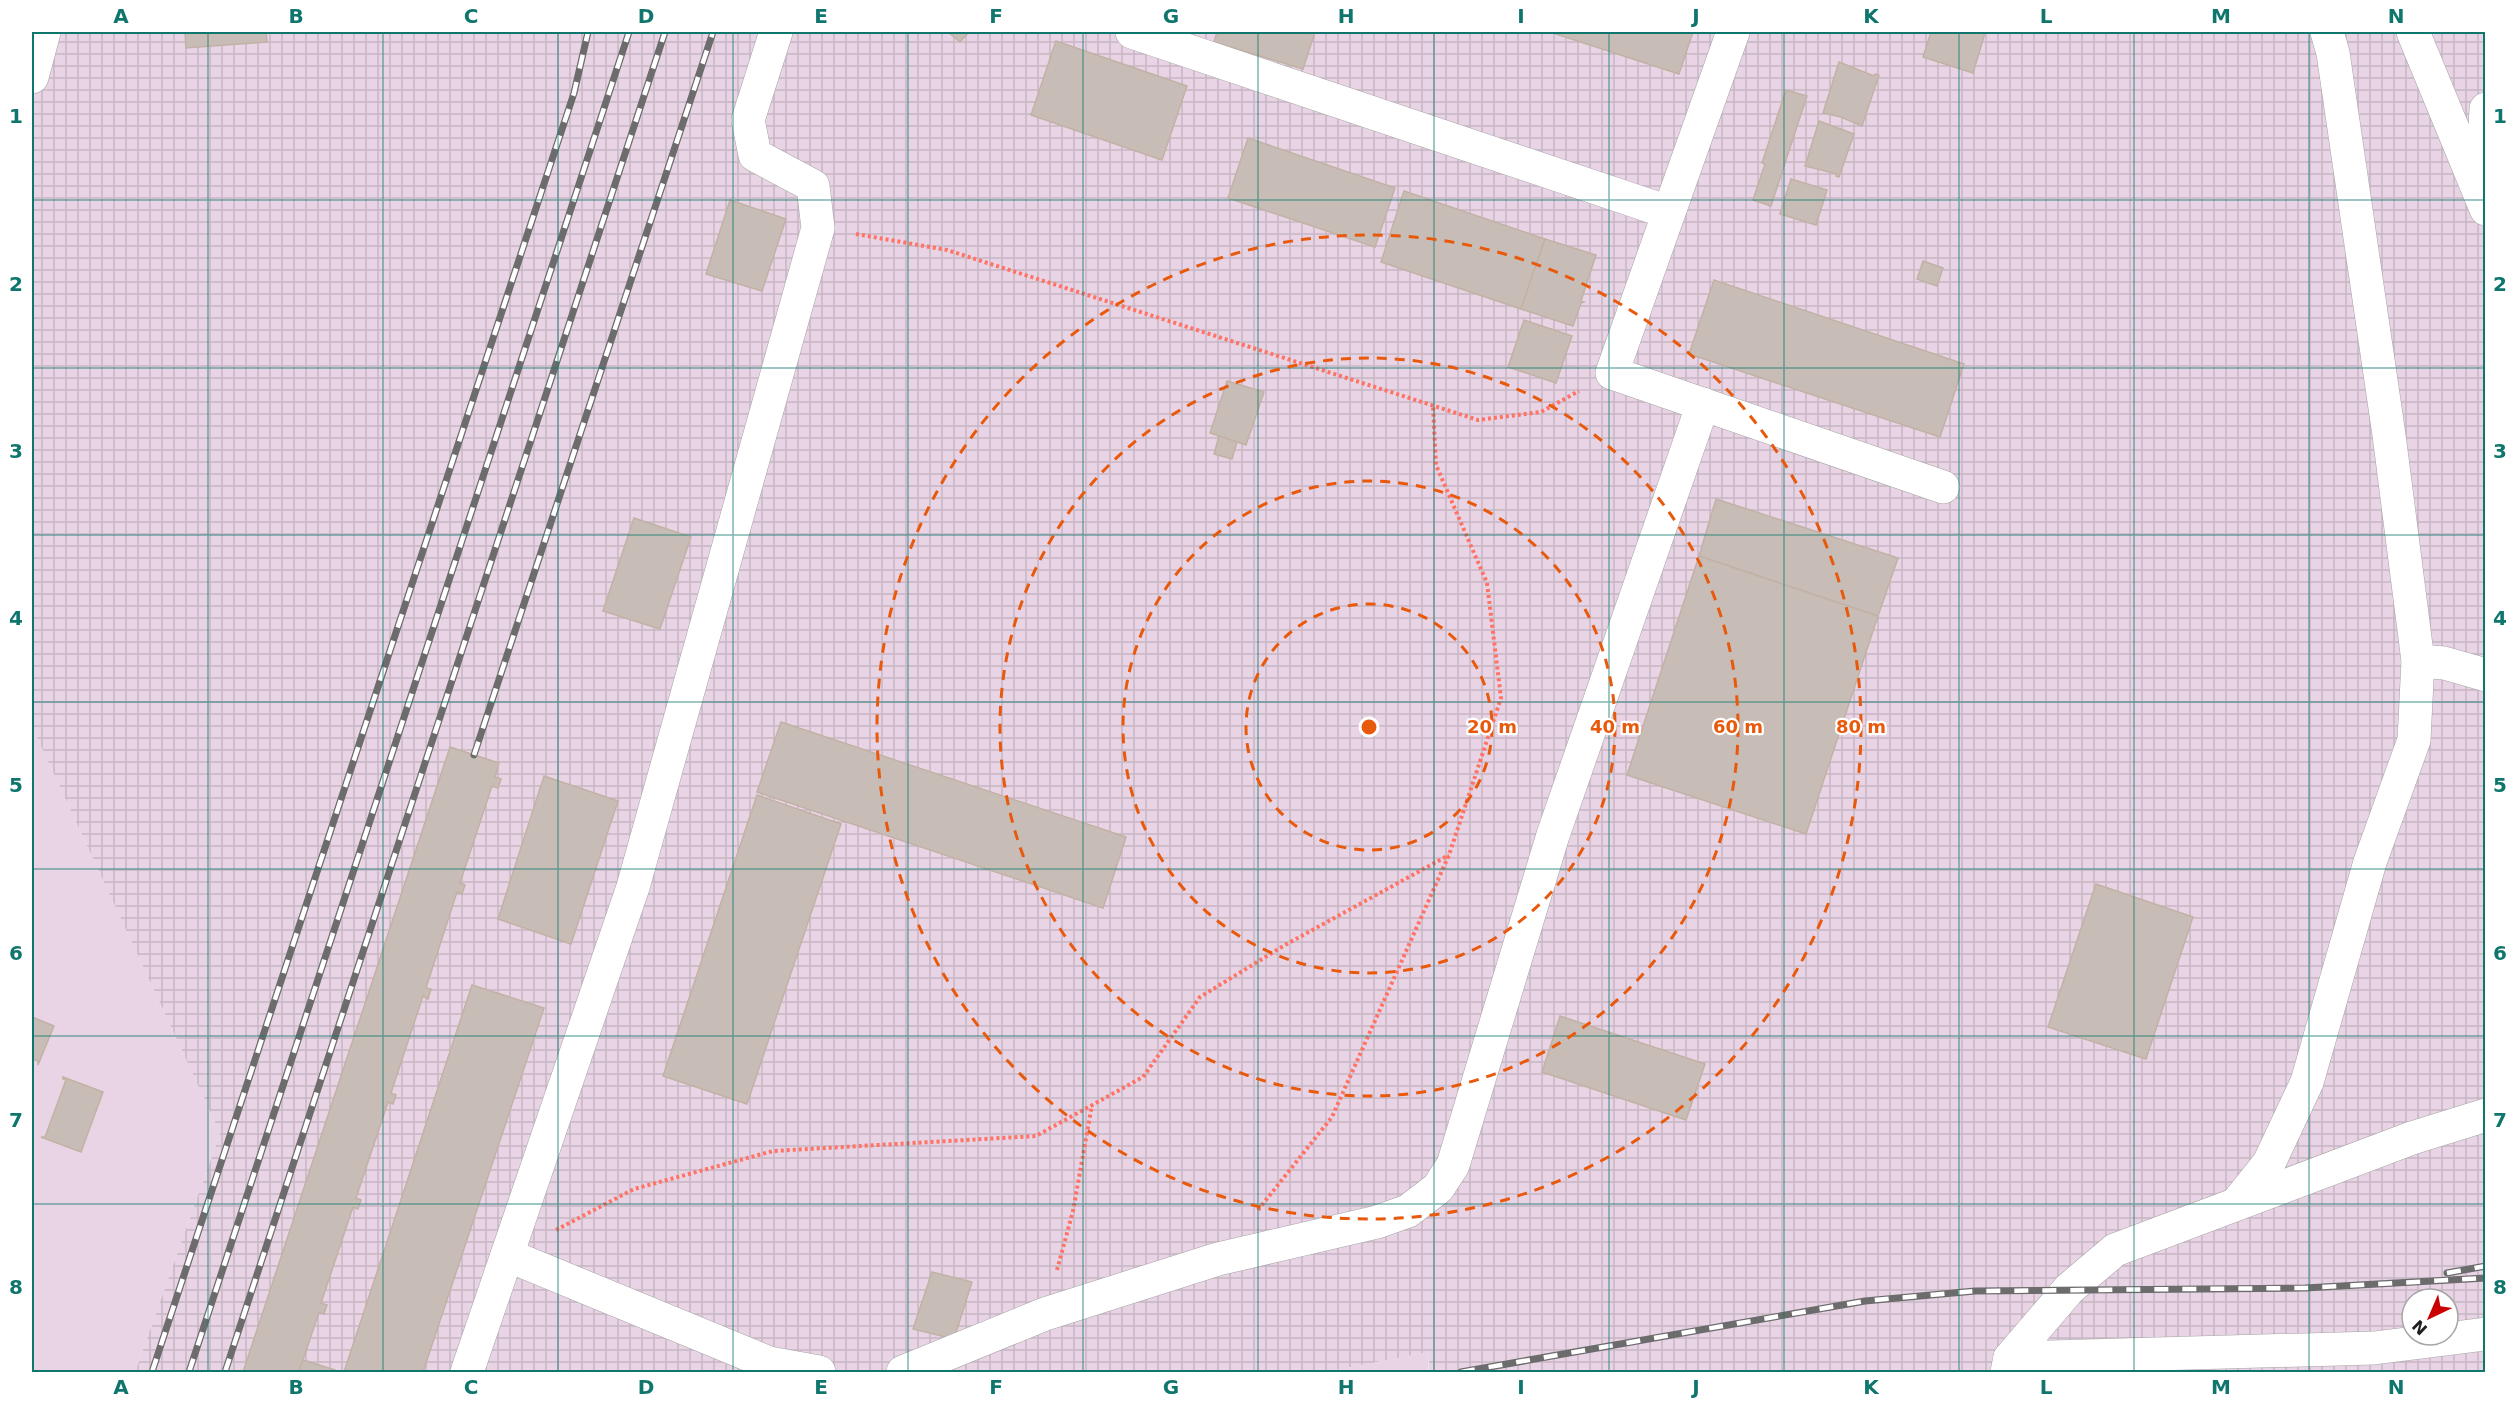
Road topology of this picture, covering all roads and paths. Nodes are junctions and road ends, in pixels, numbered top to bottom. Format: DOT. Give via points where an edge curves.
graph roads {
  1 [pos="44,32"];
  2 [pos="776,32"];
  3 [pos="1131,32"];
  4 [pos="1733,32"];
  5 [pos="2327,32"];
  6 [pos="2413,32"];
  7 [pos="32,77"];
  8 [pos="2486,109"];
  9 [pos="2478,150"];
  10 [pos="2486,209"];
  11 [pos="1668,213"];
  12 [pos="819,228"];
  13 [pos="1612,373"];
  14 [pos="1702,404"];
  15 [pos="1433,406"];
  16 [pos="1943,487"];
  17 [pos="2418,661"];
  18 [pos="2486,675"];
  19 [pos="1449,855"];
  20 [pos="1092,1105"];
  21 [pos="2486,1115"];
  22 [pos="2237,1203"];
  23 [pos="1254,1215"];
  24 [pos="507,1255"];
  25 [pos="1045,1314"];
  26 [pos="2486,1334"];
  27 [pos="2008,1365"];
  28 [pos="467,1372"];
  29 [pos="818,1372"];
  30 [pos="903,1372"];
  1 -- 7 [label="street"];
  2 -- 12 [label="street" via="748,120 755,155 813,186"];
  3 -- 11 [label="street"];
  4 -- 11 [label="street"];
  5 -- 17 [label="street" via="2335,64 2382,388"];
  6 -- 9 [label="street" via="2456,139"];
  8 -- 9 [label="street"];
  9 -- 10 [label="street"];
  11 -- 13 [label="street"];
  12 -- 15 [label="path" via="947,250"];
  12 -- 24 [label="street" via="633,887"];
  13 -- 14 [label="street"];
  13 -- 15 [label="path" via="1541,412 1478,420"];
  14 -- 16 [label="street"];
  14 -- 25 [label="street" via="1553,835 1453,1165 1438,1188 1408,1211 1377,1222 1218,1259"];
  15 -- 19 [label="path" via="1436,465 1487,583 1501,698"];
  17 -- 18 [label="street" via="2444,663"];
  17 -- 22 [label="street" via="2414,740 2370,862 2307,1082 2269,1163"];
  19 -- 20 [label="path" via="1200,997 1143,1077"];
  19 -- 23 [label="path" via="1332,1117"];
  20 -- 24 [label="path" via="1036,1136 773,1151 634,1189"];
  20 -- 25 [label="path" via="1073,1211"];
  21 -- 22 [label="street"];
  22 -- 27 [label="street" via="2115,1250 2069,1289"];
  24 -- 28 [label="street"];
  24 -- 29 [label="street" via="770,1364"];
  25 -- 30 [label="street"];
  26 -- 27 [label="street" via="2374,1348"];
}
